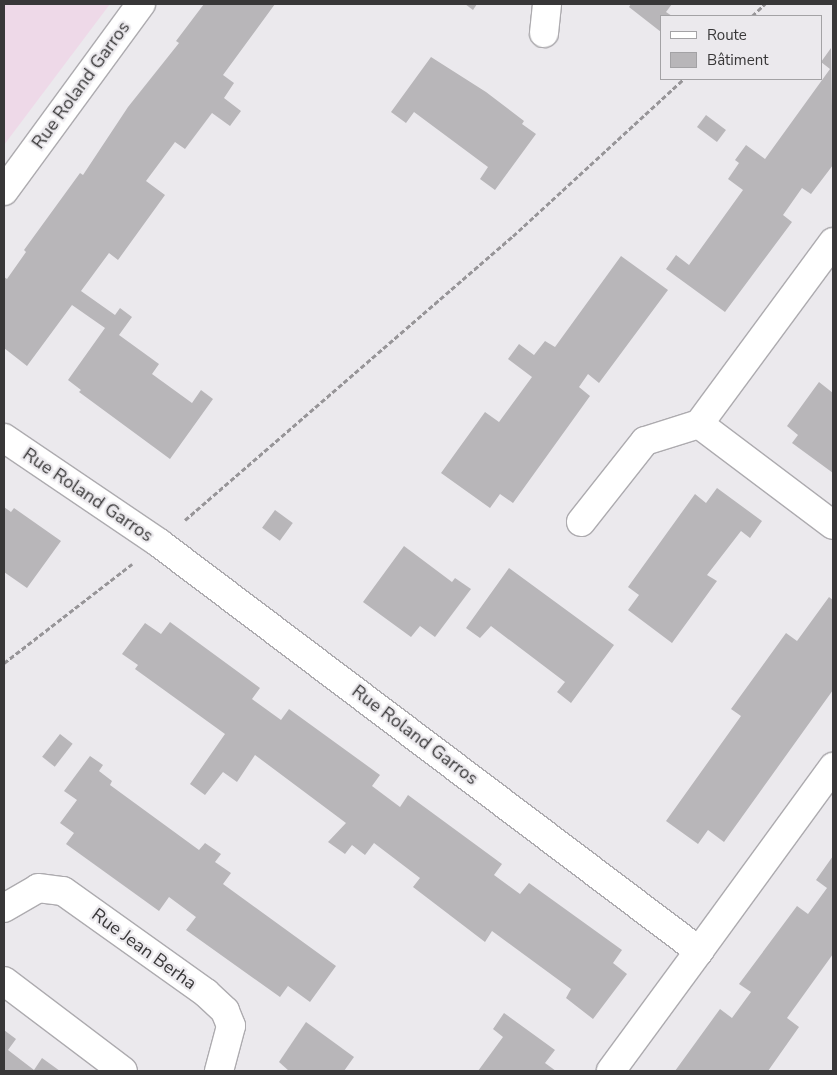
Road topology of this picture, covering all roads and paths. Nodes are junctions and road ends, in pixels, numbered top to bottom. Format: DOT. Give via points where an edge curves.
graph roads {
  1 [pos="141,4"];
  2 [pos="547,4"];
  3 [pos="765,4"];
  4 [pos="753,15"];
  5 [pos="544,33"];
  6 [pos="683,80"];
  7 [pos="4,191"];
  8 [pos="833,242"];
  9 [pos="699,424"];
  10 [pos="4,438"];
  11 [pos="580,522"];
  12 [pos="833,525"];
  13 [pos="159,543"];
  14 [pos="4,663"];
  15 [pos="833,767"];
  16 [pos="4,908"];
  17 [pos="699,951"];
  18 [pos="4,981"];
  19 [pos="122,1071"];
  20 [pos="219,1071"];
  21 [pos="611,1071"];
  1 -- 7 [label="street, Rue Roland Garros"];
  2 -- 5 [label="street"];
  3 -- 4 [label="path"];
  6 -- 13 [label="path" via="514,236"];
  8 -- 9 [label="street"];
  9 -- 11 [label="street" via="644,441"];
  9 -- 12 [label="street"];
  10 -- 13 [label="street, Rue Roland Garros"];
  13 -- 14 [label="path"];
  13 -- 17 [label="street, Rue Roland Garros"];
  15 -- 17 [label="street"];
  16 -- 20 [label="street, Rue Jean Berha" via="38,888 63,890 206,993 225,1011 231,1026"];
  17 -- 21 [label="street"];
  18 -- 19 [label="street"];
}
